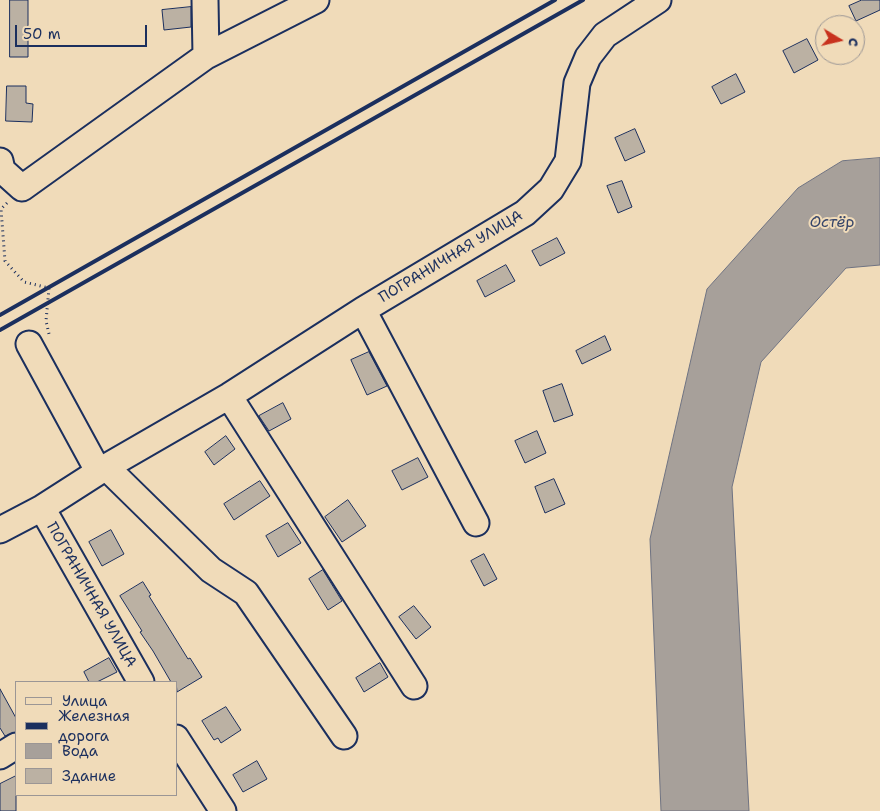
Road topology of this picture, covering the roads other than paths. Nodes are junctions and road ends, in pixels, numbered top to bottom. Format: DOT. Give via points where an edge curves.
graph roads {
  1 [pos="205,0"];
  2 [pos="316,0"];
  3 [pos="658,0"];
  4 [pos="206,56"];
  5 [pos="0,161"];
  6 [pos="363,310"];
  7 [pos="39,340"];
  8 [pos="229,396"];
  9 [pos="106,467"];
  10 [pos="42,508"];
  11 [pos="476,523"];
  12 [pos="0,530"];
  13 [pos="135,680"];
  14 [pos="414,686"];
  15 [pos="344,736"];
  16 [pos="178,741"];
  17 [pos="15,747"];
  18 [pos="0,756"];
  19 [pos="223,811"];
  1 -- 4 [label="street"];
  2 -- 4 [label="street"];
  3 -- 6 [label="street, ПОГРАНИЧНАЯ УЛИЦА" via="605,35 588,57 577,83 568,161 551,189 525,214"];
  4 -- 5 [label="street" via="22,188 2,170"];
  6 -- 8 [label="street, ПОГРАНИЧНАЯ УЛИЦА"];
  6 -- 11 [label="street"];
  7 -- 9 [label="street" via="96,467"];
  8 -- 9 [label="street, ПОГРАНИЧНАЯ УЛИЦА"];
  8 -- 14 [label="street"];
  9 -- 10 [label="street, ПОГРАНИЧНАЯ УЛИЦА"];
  9 -- 15 [label="street" via="211,570 246,593"];
  10 -- 12 [label="street, ПОГРАНИЧНАЯ УЛИЦА"];
  10 -- 13 [label="street, ПОГРАНИЧНАЯ УЛИЦА"];
  16 -- 19 [label="street"];
  17 -- 18 [label="street"];
}
